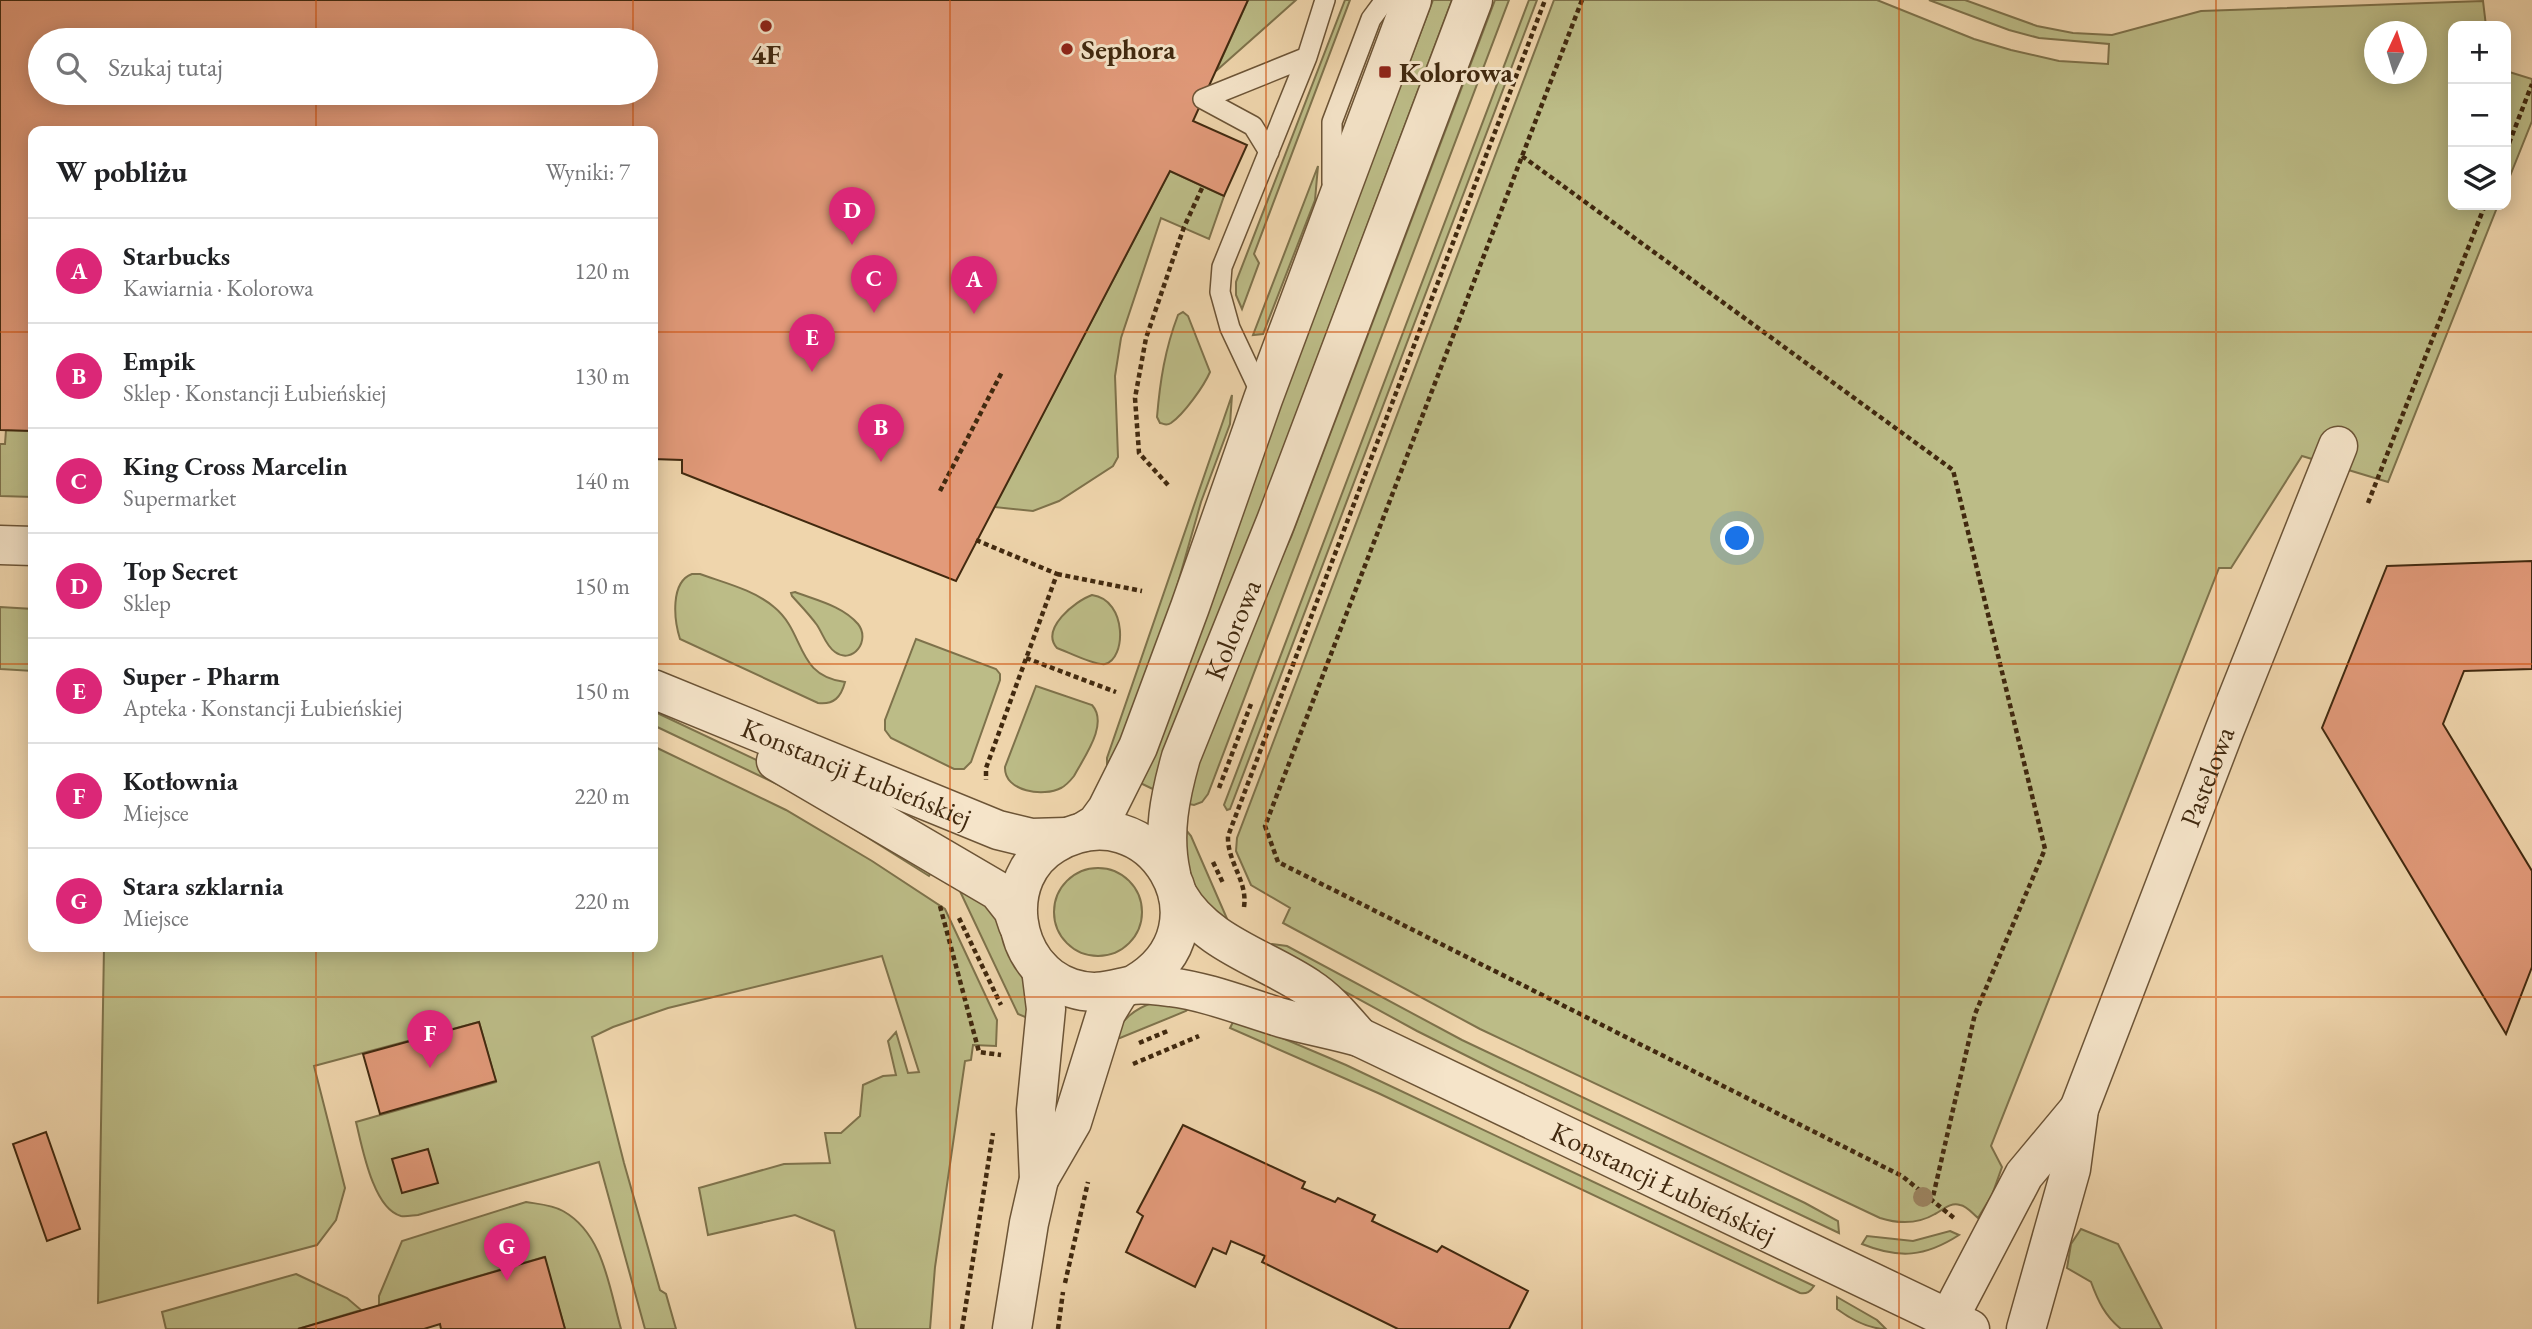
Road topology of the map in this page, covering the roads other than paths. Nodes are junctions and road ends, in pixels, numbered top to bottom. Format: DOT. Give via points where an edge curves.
graph roads {
  1 [pos="1325,0"];
  2 [pos="1385,0"];
  3 [pos="1412,0"];
  4 [pos="1473,0"];
  5 [pos="1307,57"];
  6 [pos="1269,152"];
  7 [pos="1332,213"];
  8 [pos="1264,399"];
  9 [pos="2338,446"];
  10 [pos="0,545"];
  11 [pos="28,546"];
  12 [pos="658,691"];
  13 [pos="658,692"];
  14 [pos="1074,835"];
  15 [pos="1175,885"];
  16 [pos="1018,925"];
  17 [pos="1041,969"];
  18 [pos="1127,987"];
  19 [pos="1359,1037"];
  20 [pos="2079,1109"];
  21 [pos="1039,1179"];
  22 [pos="1955,1325"];
  23 [pos="1012,1329"];
  24 [pos="2026,1329"];
  1 -- 5 [label="lane"];
  2 -- 7 [label="lane" via="1371,19 1332,122"];
  3 -- 7 [label="street, Kolorowa"];
  4 -- 15 [label="street, Kolorowa" via="1276,521 1181,757 1167,826 1166,854"];
  5 -- 6 [label="lane"];
  5 -- 6 [label="lane" via="1203,99 1253,126"];
  6 -- 8 [label="lane" via="1222,267 1220,292 1230,328"];
  7 -- 8 [label="street, Kolorowa"];
  8 -- 14 [label="street, Kolorowa" via="1138,747 1107,809 1096,824"];
  9 -- 20 [label="street, Pastelowa"];
  10 -- 11 [label="street"];
  12 -- 14 [label="street, Konstancji Łubieńskiej" via="998,830 1031,838"];
  13 -- 16 [label="street, Konstancji Łubieńskiej" via="998,891"];
  14 -- 15 [label="street" via="1117,832 1134,838 1161,860"];
  14 -- 16 [label="street" via="1050,846 1027,873 1017,907"];
  15 -- 18 [label="street" via="1179,925 1168,954 1148,977"];
  15 -- 19 [label="street, Konstancji Łubieńskiej" via="1189,912 1207,929 1310,988"];
  16 -- 17 [label="street" via="1026,948"];
  17 -- 18 [label="street" via="1069,988 1103,993"];
  17 -- 21 [label="street" via="1046,1009 1036,1110"];
  18 -- 19 [label="street, Konstancji Łubieńskiej" via="1207,993"];
  18 -- 21 [label="street" via="1106,1013 1072,1122"];
  19 -- 22 [label="street, Konstancji Łubieńskiej"];
  20 -- 22 [label="street, Pastelowa" via="2024,1175"];
  20 -- 24 [label="street, Pastelowa" via="2071,1169"];
  21 -- 23 [label="street"];
}
